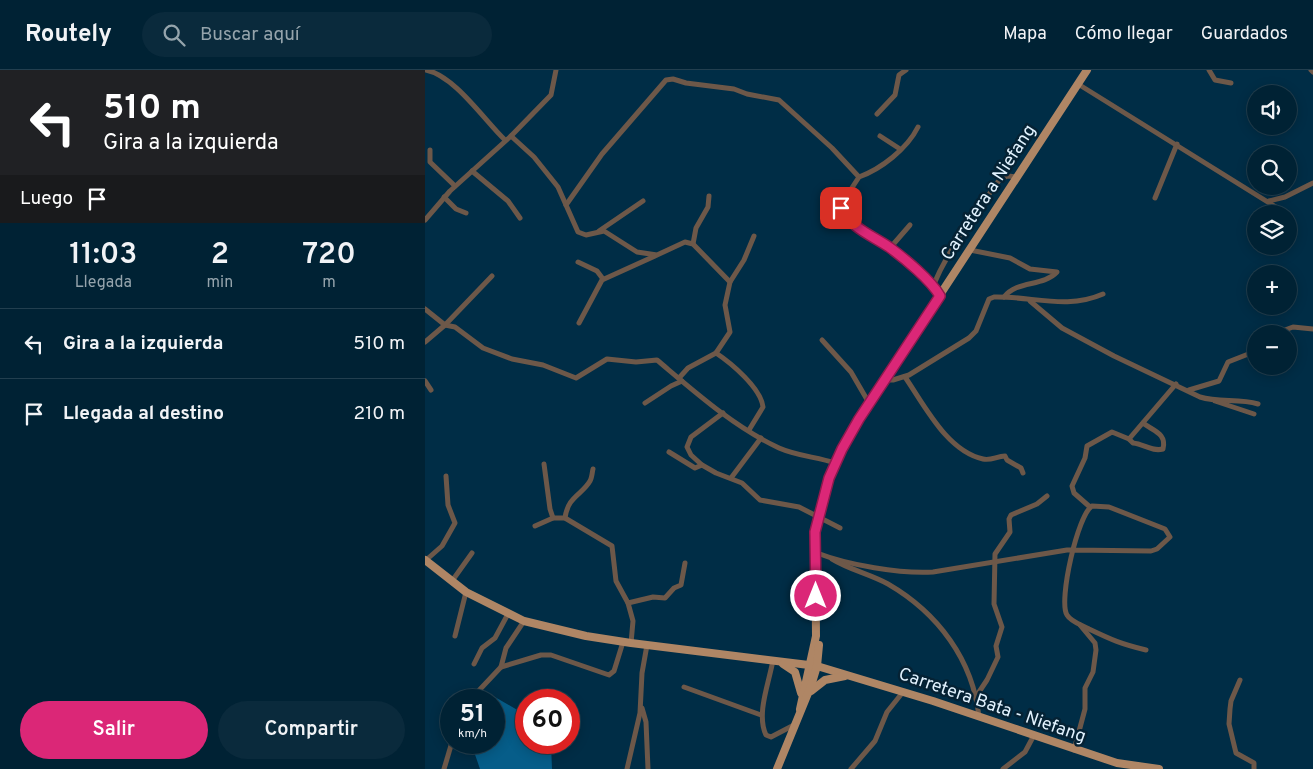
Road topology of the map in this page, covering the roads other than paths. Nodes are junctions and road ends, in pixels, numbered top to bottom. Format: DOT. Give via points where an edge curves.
graph roads {
  1 [pos="426,70"];
  2 [pos="556,70"];
  3 [pos="906,70"];
  4 [pos="1087,70"];
  5 [pos="1209,70"];
  6 [pos="1231,83"];
  7 [pos="1078,84"];
  8 [pos="877,114"];
  9 [pos="918,127"];
  10 [pos="511,136"];
  11 [pos="879,136"];
  12 [pos="505,140"];
  13 [pos="1177,144"];
  14 [pos="900,148"];
  15 [pos="430,150"];
  16 [pos="472,171"];
  17 [pos="859,177"];
  18 [pos="1017,177"];
  19 [pos="1313,183"];
  20 [pos="455,186"];
  21 [pos="709,196"];
  22 [pos="444,197"];
  23 [pos="1155,198"];
  24 [pos="643,201"];
  25 [pos="1269,201"];
  26 [pos="567,204"];
  27 [pos="1274,205"];
  28 [pos="466,213"];
  29 [pos="520,218"];
  30 [pos="425,220"];
  31 [pos="910,225"];
  32 [pos="599,231"];
  33 [pos="754,236"];
  34 [pos="693,244"];
  35 [pos="890,248"];
  36 [pos="970,250"];
  37 [pos="657,255"];
  38 [pos="577,262"];
  39 [pos="492,276"];
  40 [pos="603,279"];
  41 [pos="730,282"];
  42 [pos="933,286"];
  43 [pos="1103,294"];
  44 [pos="940,296"];
  45 [pos="1004,297"];
  46 [pos="1029,300"];
  47 [pos="425,309"];
  48 [pos="579,323"];
  49 [pos="445,325"];
  50 [pos="1297,327"];
  51 [pos="1313,329"];
  52 [pos="822,340"];
  53 [pos="425,342"];
  54 [pos="716,353"];
  55 [pos="1247,355"];
  56 [pos="905,377"];
  57 [pos="681,380"];
  58 [pos="885,380"];
  59 [pos="425,381"];
  60 [pos="1176,384"];
  61 [pos="431,390"];
  62 [pos="1189,390"];
  63 [pos="1213,400"];
  64 [pos="645,404"];
  65 [pos="869,404"];
  66 [pos="1258,404"];
  67 [pos="723,413"];
  68 [pos="1255,414"];
  69 [pos="1143,424"];
  70 [pos="749,430"];
  71 [pos="761,438"];
  72 [pos="1129,439"];
  73 [pos="669,452"];
  74 [pos="835,463"];
  75 [pos="544,464"];
  76 [pos="702,465"];
  77 [pos="593,470"];
  78 [pos="1023,473"];
  79 [pos="446,476"];
  80 [pos="731,478"];
  81 [pos="1047,496"];
  82 [pos="1090,507"];
  83 [pos="818,515"];
  84 [pos="553,518"];
  85 [pos="565,518"];
  86 [pos="535,526"];
  87 [pos="840,528"];
  88 [pos="1073,550"];
  89 [pos="472,553"];
  90 [pos="817,553"];
  91 [pos="830,558"];
  92 [pos="425,561"];
  93 [pos="995,562"];
  94 [pos="685,563"];
  95 [pos="452,581"];
  96 [pos="466,592"];
  97 [pos="629,603"];
  98 [pos="508,614"];
  99 [pos="524,621"];
  100 [pos="1079,624"];
  101 [pos="455,636"];
  102 [pos="817,640"];
  103 [pos="627,642"];
  104 [pos="647,645"];
  105 [pos="1146,650"];
  106 [pos="813,655"];
  107 [pos="775,661"];
  108 [pos="474,664"];
  109 [pos="801,664"];
  110 [pos="814,666"];
  111 [pos="501,667"];
  112 [pos="833,671"];
  113 [pos="852,676"];
  114 [pos="1241,680"];
  115 [pos="684,687"];
  116 [pos="480,689"];
  117 [pos="903,692"];
  118 [pos="808,694"];
  119 [pos="977,695"];
  120 [pos="641,706"];
  121 [pos="801,706"];
  122 [pos="761,715"];
  123 [pos="979,718"];
  124 [pos="794,726"];
  125 [pos="1033,736"];
  126 [pos="1074,750"];
  127 [pos="448,754"];
  128 [pos="1117,763"];
  129 [pos="444,769"];
  130 [pos="627,769"];
  131 [pos="648,769"];
  132 [pos="777,769"];
  133 [pos="851,769"];
  134 [pos="1003,769"];
  135 [pos="1129,769"];
  136 [pos="1159,769"];
  137 [pos="1254,769"];
  1 -- 12 [label="street" via="435,72 467,98"];
  2 -- 10 [label="street" via="551,95"];
  3 -- 8 [label="street" via="899,75 892,99"];
  4 -- 7 [label="main road, Carretera a Niefang"];
  5 -- 6 [label="street" via="1215,80"];
  7 -- 13 [label="street"];
  7 -- 18 [label="main road, Carretera a Niefang"];
  9 -- 14 [label="street" via="913,137"];
  10 -- 12 [label="street"];
  10 -- 26 [label="street" via="538,161"];
  11 -- 14 [label="street"];
  12 -- 16 [label="street"];
  13 -- 23 [label="street"];
  13 -- 25 [label="street"];
  14 -- 17 [label="street" via="869,175"];
  15 -- 20 [label="street" via="430,162"];
  16 -- 20 [label="street"];
  16 -- 29 [label="street" via="508,201"];
  17 -- 26 [label="street" via="779,100 673,79 666,80 634,116"];
  17 -- 35 [label="street" via="841,208 863,232"];
  18 -- 36 [label="main road, Carretera a Niefang"];
  18 -- 42 [label="street" via="1000,179 962,231"];
  19 -- 25 [label="street"];
  20 -- 22 [label="street"];
  21 -- 34 [label="street" via="708,207 696,228"];
  22 -- 28 [label="street" via="456,209"];
  22 -- 30 [label="street"];
  24 -- 32 [label="street"];
  25 -- 27 [label="street"];
  26 -- 32 [label="street" via="578,232 587,235"];
  31 -- 35 [label="street"];
  32 -- 37 [label="street" via="637,252"];
  33 -- 41 [label="street"];
  34 -- 37 [label="street" via="685,242"];
  34 -- 41 [label="street"];
  35 -- 42 [label="street"];
  36 -- 44 [label="main road, Carretera a Niefang"];
  36 -- 45 [label="street" via="1009,258 1030,269 1057,272 1049,278 1009,290"];
  37 -- 40 [label="street"];
  38 -- 40 [label="street" via="597,271"];
  39 -- 49 [label="street"];
  40 -- 48 [label="street"];
  41 -- 54 [label="street" via="725,305 730,332"];
  42 -- 44 [label="street"];
  43 -- 46 [label="street" via="1073,303"];
  44 -- 58 [label="main road, Carretera a Niefang"];
  45 -- 46 [label="street"];
  45 -- 56 [label="street" via="989,299 976,331 969,338"];
  46 -- 60 [label="street" via="1062,328"];
  47 -- 49 [label="street"];
  49 -- 53 [label="street"];
  49 -- 57 [label="street" via="455,327 483,348 575,378 607,359 636,362 653,358"];
  50 -- 51 [label="street"];
  52 -- 65 [label="street" via="851,372"];
  54 -- 57 [label="street" via="689,368"];
  54 -- 70 [label="street" via="731,364 761,398 763,407"];
  55 -- 62 [label="street" via="1228,362 1219,381"];
  56 -- 58 [label="street"];
  56 -- 78 [label="street" via="944,436 963,450 984,459 1005,456"];
  57 -- 64 [label="street"];
  57 -- 67 [label="street"];
  58 -- 65 [label="main road, Carretera a Niefang"];
  59 -- 61 [label="street"];
  60 -- 62 [label="street"];
  60 -- 69 [label="street"];
  62 -- 63 [label="street"];
  63 -- 66 [label="street"];
  63 -- 68 [label="street"];
  65 -- 74 [label="main road, Carretera a Niefang"];
  67 -- 70 [label="street"];
  67 -- 76 [label="street" via="696,432 688,442 691,455"];
  69 -- 72 [label="street"];
  69 -- 72 [label="street" via="1162,435 1163,448 1153,450"];
  70 -- 71 [label="street"];
  71 -- 74 [label="street" via="791,452"];
  71 -- 80 [label="street"];
  72 -- 82 [label="street" via="1112,432 1087,446 1072,486"];
  73 -- 76 [label="street" via="695,468"];
  74 -- 83 [label="main road, Carretera a Niefang"];
  75 -- 84 [label="street" via="549,510"];
  76 -- 80 [label="street"];
  77 -- 85 [label="street" via="590,482 580,490"];
  79 -- 92 [label="street" via="448,505 455,523 441,546"];
  80 -- 83 [label="street" via="742,483 760,500 799,507"];
  81 -- 93 [label="street" via="1011,515 1011,532 995,554"];
  82 -- 88 [label="street"];
  82 -- 88 [label="street" via="1123,512 1165,529 1170,537 1151,551"];
  83 -- 87 [label="street"];
  83 -- 90 [label="main road, Carretera a Niefang" via="815,532"];
  84 -- 85 [label="street"];
  84 -- 86 [label="street"];
  85 -- 97 [label="street" via="612,546 616,581"];
  88 -- 93 [label="street"];
  88 -- 100 [label="street" via="1064,604 1067,615"];
  89 -- 95 [label="street"];
  90 -- 91 [label="street"];
  90 -- 102 [label="main road, Carretera a Niefang"];
  91 -- 93 [label="street" via="917,573"];
  91 -- 119 [label="street" via="912,599 935,620 969,671"];
  92 -- 95 [label="main road, Carretera Bata - Niefang"];
  93 -- 119 [label="street" via="994,604 1002,622 996,646 998,657"];
  94 -- 97 [label="street" via="681,585 665,598 653,597"];
  95 -- 96 [label="main road, Carretera Bata - Niefang"];
  96 -- 98 [label="main road, Carretera Bata - Niefang"];
  96 -- 101 [label="street"];
  97 -- 103 [label="street" via="633,621"];
  98 -- 99 [label="main road, Carretera Bata - Niefang"];
  98 -- 108 [label="street" via="495,638 482,648"];
  99 -- 103 [label="main road, Carretera Bata - Niefang"];
  99 -- 111 [label="street" via="506,648"];
  100 -- 105 [label="street" via="1115,643"];
  100 -- 126 [label="street" via="1095,642 1096,650 1093,672 1085,688 1085,709"];
  102 -- 106 [label="main road"];
  102 -- 110 [label="main road"];
  102 -- 112 [label="main road" via="820,654"];
  103 -- 104 [label="main road, Carretera Bata - Niefang"];
  103 -- 111 [label="street" via="609,675 551,655"];
  104 -- 107 [label="main road, Carretera Bata - Niefang"];
  104 -- 120 [label="street"];
  106 -- 109 [label="main road" via="807,663"];
  106 -- 110 [label="main road"];
  107 -- 109 [label="main road, Carretera Bata - Niefang"];
  107 -- 121 [label="main road" via="795,672 799,680"];
  107 -- 122 [label="street"];
  109 -- 110 [label="main road, Carretera Bata - Niefang"];
  110 -- 112 [label="main road, Carretera Bata - Niefang"];
  110 -- 118 [label="main road"];
  110 -- 121 [label="main road"];
  111 -- 116 [label="street"];
  112 -- 113 [label="main road, Carretera Bata - Niefang"];
  113 -- 117 [label="main road, Carretera Bata - Niefang"];
  113 -- 118 [label="main road" via="825,680"];
  114 -- 137 [label="street" via="1231,701 1229,724 1237,753 1254,763"];
  115 -- 122 [label="street"];
  117 -- 123 [label="main road, Carretera Bata - Niefang"];
  117 -- 133 [label="street" via="887,712 875,741"];
  118 -- 121 [label="main road"];
  119 -- 123 [label="street"];
  120 -- 130 [label="street"];
  120 -- 131 [label="street" via="646,722"];
  121 -- 124 [label="main road"];
  122 -- 124 [label="street" via="763,729 771,737"];
  123 -- 125 [label="main road, Carretera Bata - Niefang"];
  124 -- 132 [label="main road"];
  125 -- 126 [label="main road, Carretera Bata - Niefang"];
  125 -- 134 [label="street" via="1025,752"];
  126 -- 128 [label="main road, Carretera Bata - Niefang"];
  127 -- 129 [label="street"];
  128 -- 135 [label="street"];
  128 -- 136 [label="main road, Carretera Bata - Niefang"];
}
